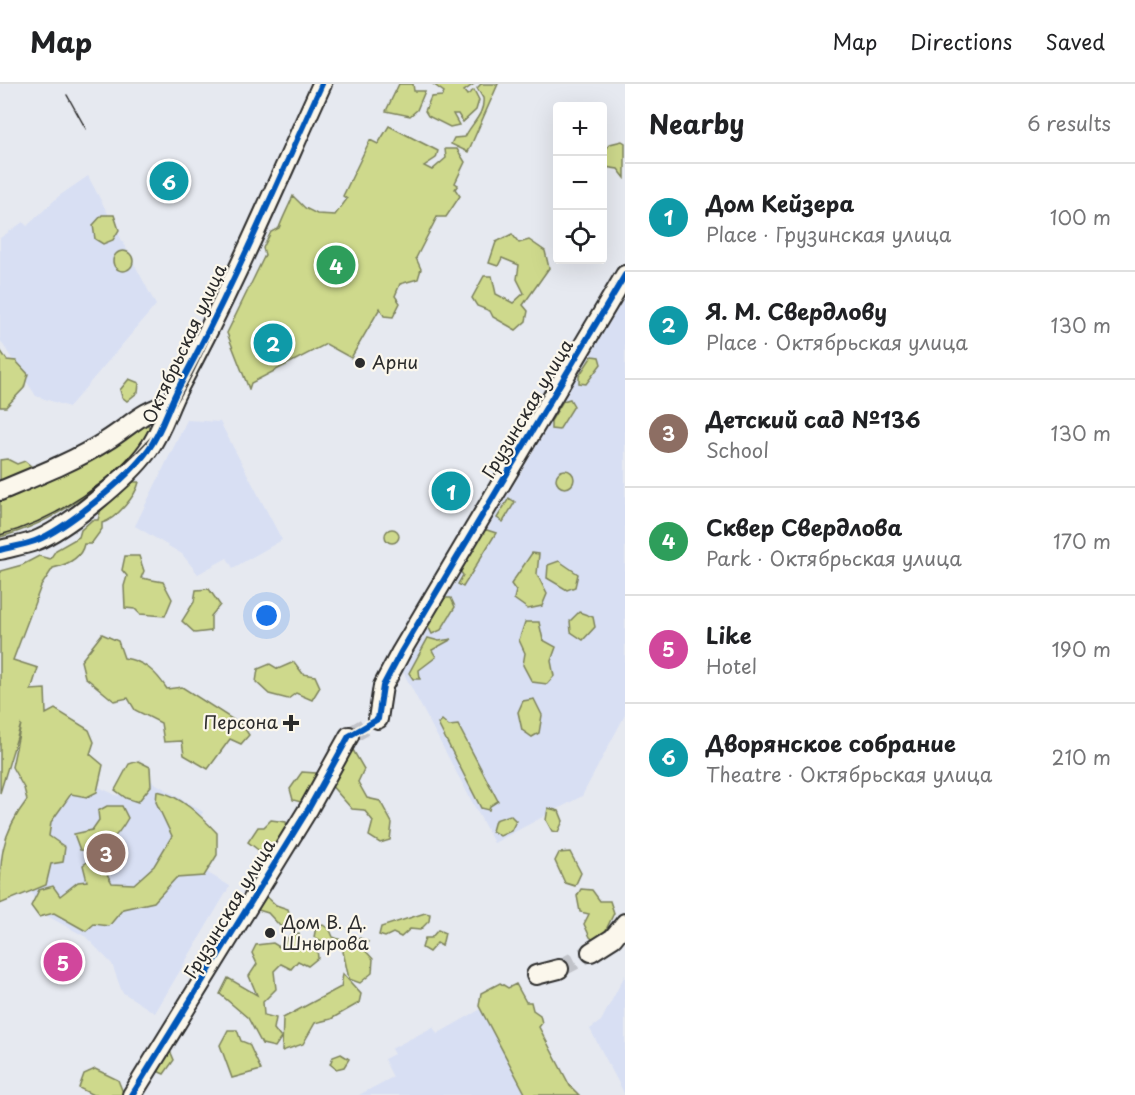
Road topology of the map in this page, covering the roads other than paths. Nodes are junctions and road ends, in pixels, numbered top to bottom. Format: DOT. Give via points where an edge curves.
graph roads {
  1 [pos="322,84"];
  2 [pos="625,275"];
  3 [pos="170,404"];
  4 [pos="0,491"];
  5 [pos="0,550"];
  6 [pos="378,719"];
  7 [pos="349,736"];
  8 [pos="625,923"];
  9 [pos="591,952"];
  10 [pos="560,969"];
  11 [pos="536,975"];
  12 [pos="132,1095"];
  1 -- 3 [label="street, Октябрьская улица" via="201,346"];
  2 -- 6 [label="street, Грузинская улица" via="401,652 383,686"];
  3 -- 4 [label="street" via="151,409 107,441 66,463"];
  3 -- 5 [label="street, Октябрьская улица" via="160,432 124,476 71,519 36,541"];
  7 -- 12 [label="street, Грузинская улица" via="309,808"];
  8 -- 9 [label="street" via="613,938"];
  10 -- 11 [label="street"];
}
